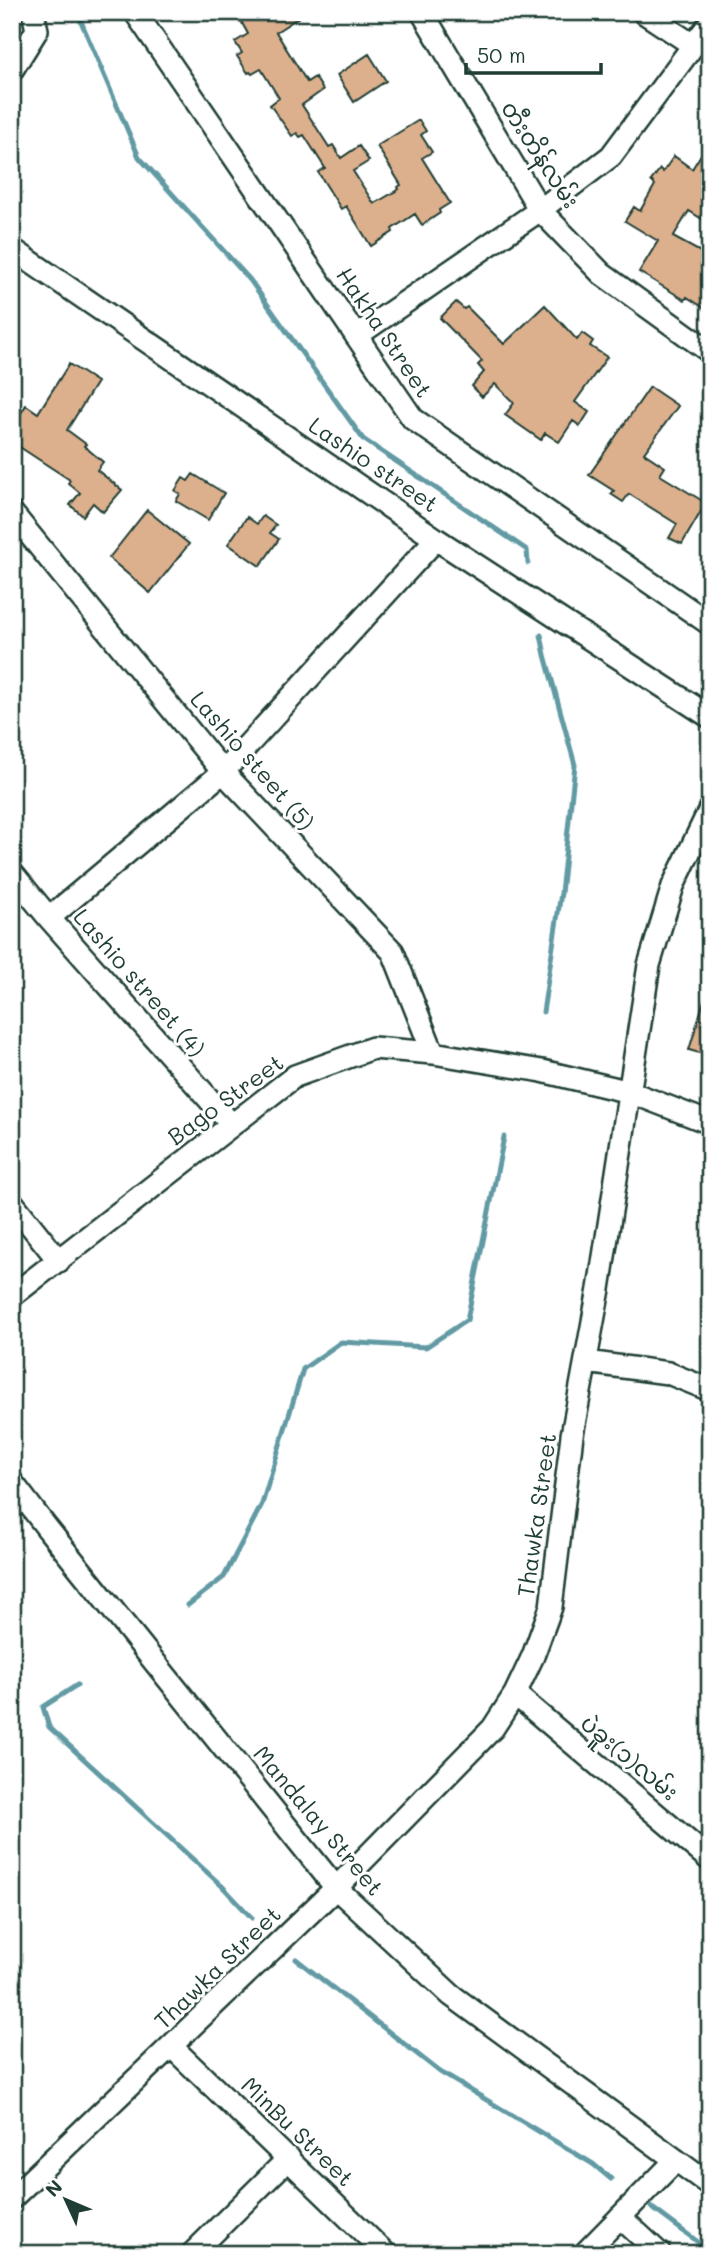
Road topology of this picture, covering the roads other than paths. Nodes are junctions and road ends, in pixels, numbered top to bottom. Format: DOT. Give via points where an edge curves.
graph roads {
  1 [pos="33,12"];
  2 [pos="135,12"];
  3 [pos="422,12"];
  4 [pos="643,12"];
  5 [pos="710,23"];
  6 [pos="693,45"];
  7 [pos="12,70"];
  8 [pos="540,210"];
  9 [pos="12,249"];
  10 [pos="356,336"];
  11 [pos="710,352"];
  12 [pos="12,513"];
  13 [pos="436,539"];
  14 [pos="710,624"];
  15 [pos="710,717"];
  16 [pos="223,772"];
  17 [pos="710,809"];
  18 [pos="12,873"];
  19 [pos="49,918"];
  20 [pos="433,1053"];
  21 [pos="630,1092"];
  22 [pos="710,1123"];
  23 [pos="231,1124"];
  24 [pos="12,1202"];
  25 [pos="59,1261"];
  26 [pos="12,1296"];
  27 [pos="586,1362"];
  28 [pos="710,1390"];
  29 [pos="12,1482"];
  30 [pos="515,1694"];
  31 [pos="710,1860"];
  32 [pos="336,1888"];
  33 [pos="172,2047"];
  34 [pos="289,2158"];
  35 [pos="676,2160"];
  36 [pos="710,2185"];
  37 [pos="14,2192"];
  38 [pos="620,2217"];
  39 [pos="191,2254"];
  40 [pos="386,2254"];
  41 [pos="584,2254"];
  42 [pos="660,2254"];
  1 -- 7 [label="street" via="37,30"];
  2 -- 10 [label="street, Hakha Street"];
  3 -- 8 [label="street, တီးတိန်လမ်း"];
  4 -- 6 [label="street"];
  5 -- 6 [label="street"];
  6 -- 8 [label="street" via="611,156"];
  8 -- 10 [label="street"];
  8 -- 11 [label="street, တီးတိန်လမ်း" via="602,274"];
  9 -- 13 [label="street, Lashio street"];
  10 -- 14 [label="street, Hakha Street" via="412,419"];
  12 -- 16 [label="street, Lashio steet (5)"];
  13 -- 15 [label="street, Lashio street"];
  13 -- 16 [label="street"];
  16 -- 19 [label="street"];
  16 -- 20 [label="street, Lashio steet (5)" via="393,952"];
  17 -- 21 [label="street, Thawka Street" via="673,886 649,965"];
  18 -- 19 [label="street, Lashio street (4)"];
  19 -- 23 [label="street, Lashio street (4)"];
  20 -- 21 [label="street, Bago Street" via="542,1071"];
  20 -- 23 [label="street, Bago Street" via="373,1048 295,1076"];
  21 -- 22 [label="street, Bago Street"];
  21 -- 27 [label="street, Thawka Street"];
  23 -- 25 [label="street, Bago Street"];
  24 -- 25 [label="street"];
  25 -- 26 [label="street, Bago Street"];
  27 -- 28 [label="street" via="668,1373"];
  27 -- 30 [label="street, Thawka Street" via="572,1435 551,1607"];
  29 -- 32 [label="street, Mandalay Street"];
  30 -- 31 [label="street, ပဲခူး(၁)လမ်း"];
  30 -- 32 [label="street, Thawka Street" via="493,1728"];
  32 -- 33 [label="street, Thawka Street"];
  32 -- 35 [label="street, Mandalay Street" via="451,1995"];
  33 -- 34 [label="street, MinBu Street"];
  33 -- 37 [label="street, Thawka Street"];
  34 -- 39 [label="street"];
  34 -- 40 [label="street, MinBu Street"];
  35 -- 36 [label="street, Mandalay Street"];
  35 -- 38 [label="street"];
  38 -- 41 [label="street"];
  38 -- 42 [label="street"];
}
